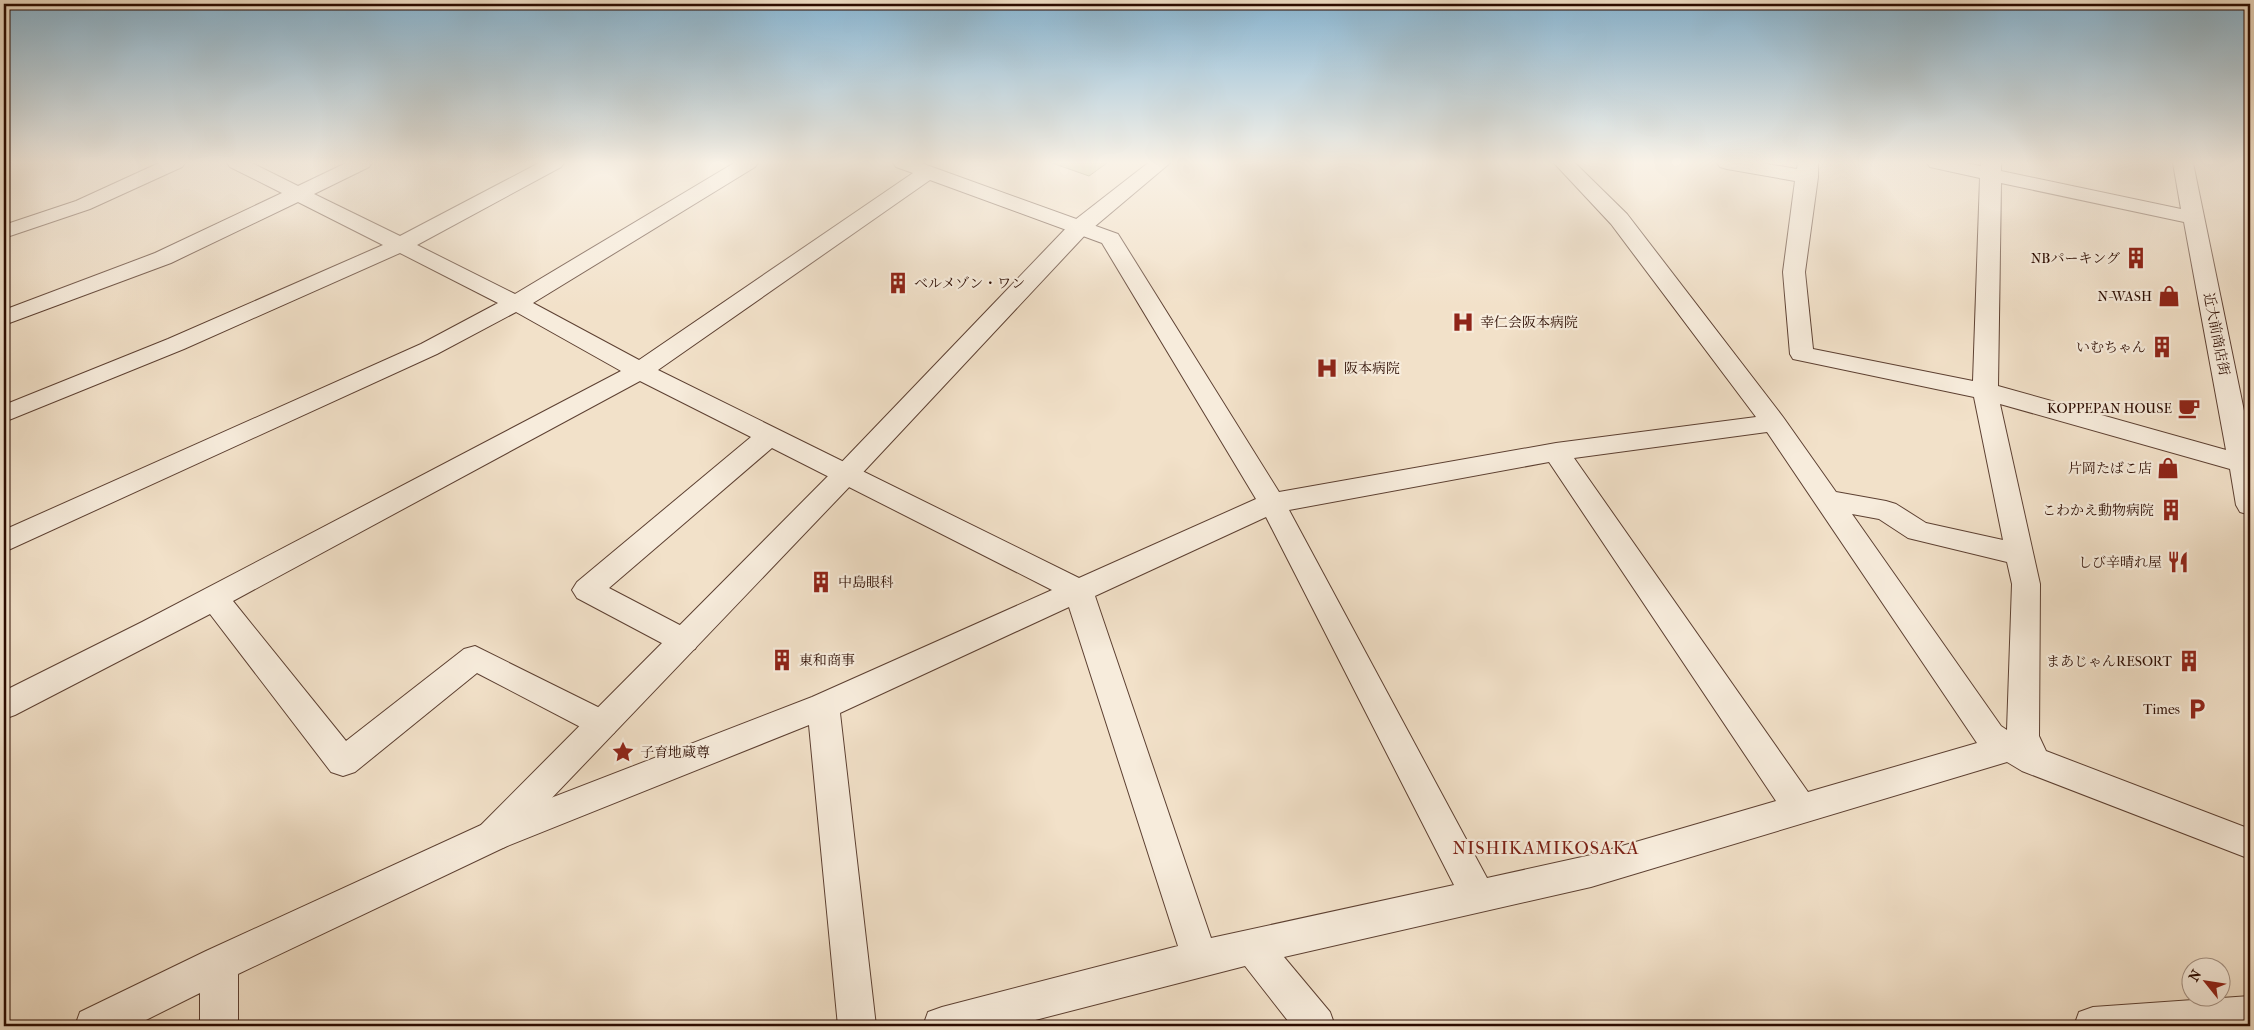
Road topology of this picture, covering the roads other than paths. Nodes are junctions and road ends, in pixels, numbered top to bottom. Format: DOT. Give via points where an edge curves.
graph roads {
  1 [pos="65,211"];
  2 [pos="261,211"];
  3 [pos="334,211"];
  4 [pos="464,211"];
  5 [pos="668,211"];
  6 [pos="871,211"];
  7 [pos="1033,211"];
  8 [pos="1100,211"];
  9 [pos="1611,211"];
  10 [pos="1802,211"];
  11 [pos="1990,211"];
  12 [pos="2166,211"];
  13 [pos="2193,211"];
  14 [pos="2194,218"];
  15 [pos="1079,228"];
  16 [pos="4,232"];
  17 [pos="400,245"];
  18 [pos="516,303"];
  19 [pos="4,318"];
  20 [pos="640,371"];
  21 [pos="1985,390"];
  22 [pos="4,414"];
  23 [pos="1774,423"];
  24 [pos="769,436"];
  25 [pos="1556,452"];
  26 [pos="2246,465"];
  27 [pos="845,475"];
  28 [pos="1827,500"];
  29 [pos="1272,504"];
  30 [pos="2250,504"];
  31 [pos="4,542"];
  32 [pos="2020,554"];
  33 [pos="1078,590"];
  34 [pos="214,598"];
  35 [pos="684,640"];
  36 [pos="4,706"];
  37 [pos="823,706"];
  38 [pos="603,724"];
  39 [pos="2021,754"];
  40 [pos="1800,809"];
  41 [pos="493,836"];
  42 [pos="2250,844"];
  43 [pos="1478,896"];
  44 [pos="1253,948"];
  45 [pos="1200,958"];
  46 [pos="219,964"];
  47 [pos="2250,1015"];
  48 [pos="94,1026"];
  49 [pos="219,1026"];
  50 [pos="857,1026"];
  51 [pos="942,1026"];
  52 [pos="1316,1026"];
  53 [pos="2094,1026"];
  1 -- 16 [label="street"];
  2 -- 19 [label="street" via="163,258"];
  3 -- 17 [label="street"];
  4 -- 17 [label="street"];
  5 -- 18 [label="street"];
  6 -- 20 [label="street"];
  7 -- 15 [label="street"];
  8 -- 15 [label="street"];
  9 -- 23 [label="street"];
  10 -- 21 [label="street" via="1794,272 1802,354"];
  11 -- 21 [label="street"];
  12 -- 14 [label="street"];
  13 -- 14 [label="street, 近大前商店街"];
  14 -- 26 [label="street, 近大前商店街"];
  15 -- 27 [label="street"];
  15 -- 29 [label="street" via="1110,239"];
  17 -- 18 [label="street"];
  17 -- 22 [label="street" via="176,344"];
  18 -- 20 [label="street"];
  18 -- 31 [label="street" via="429,349"];
  20 -- 24 [label="street"];
  20 -- 34 [label="street"];
  21 -- 26 [label="street"];
  21 -- 32 [label="street"];
  23 -- 25 [label="street"];
  23 -- 28 [label="street"];
  24 -- 27 [label="street"];
  24 -- 35 [label="street" via="587,590"];
  25 -- 29 [label="street"];
  25 -- 40 [label="street"];
  26 -- 30 [label="street, 近大前商店街"];
  27 -- 33 [label="street"];
  27 -- 35 [label="street"];
  28 -- 32 [label="street" via="1886,511 1918,531"];
  28 -- 39 [label="street" via="1990,736"];
  29 -- 33 [label="street"];
  29 -- 43 [label="street"];
  32 -- 39 [label="street" via="2026,584"];
  33 -- 37 [label="street"];
  33 -- 45 [label="street"];
  34 -- 36 [label="street"];
  34 -- 38 [label="street" via="343,762 475,658"];
  35 -- 38 [label="street"];
  37 -- 41 [label="street"];
  37 -- 50 [label="street"];
  38 -- 41 [label="street"];
  39 -- 40 [label="street"];
  39 -- 42 [label="street"];
  40 -- 43 [label="street" via="1591,871"];
  41 -- 46 [label="street"];
  43 -- 44 [label="street"];
  44 -- 45 [label="street"];
  44 -- 52 [label="street"];
  45 -- 51 [label="street"];
  46 -- 48 [label="street"];
  46 -- 49 [label="street"];
  47 -- 53 [label="street"];
}
